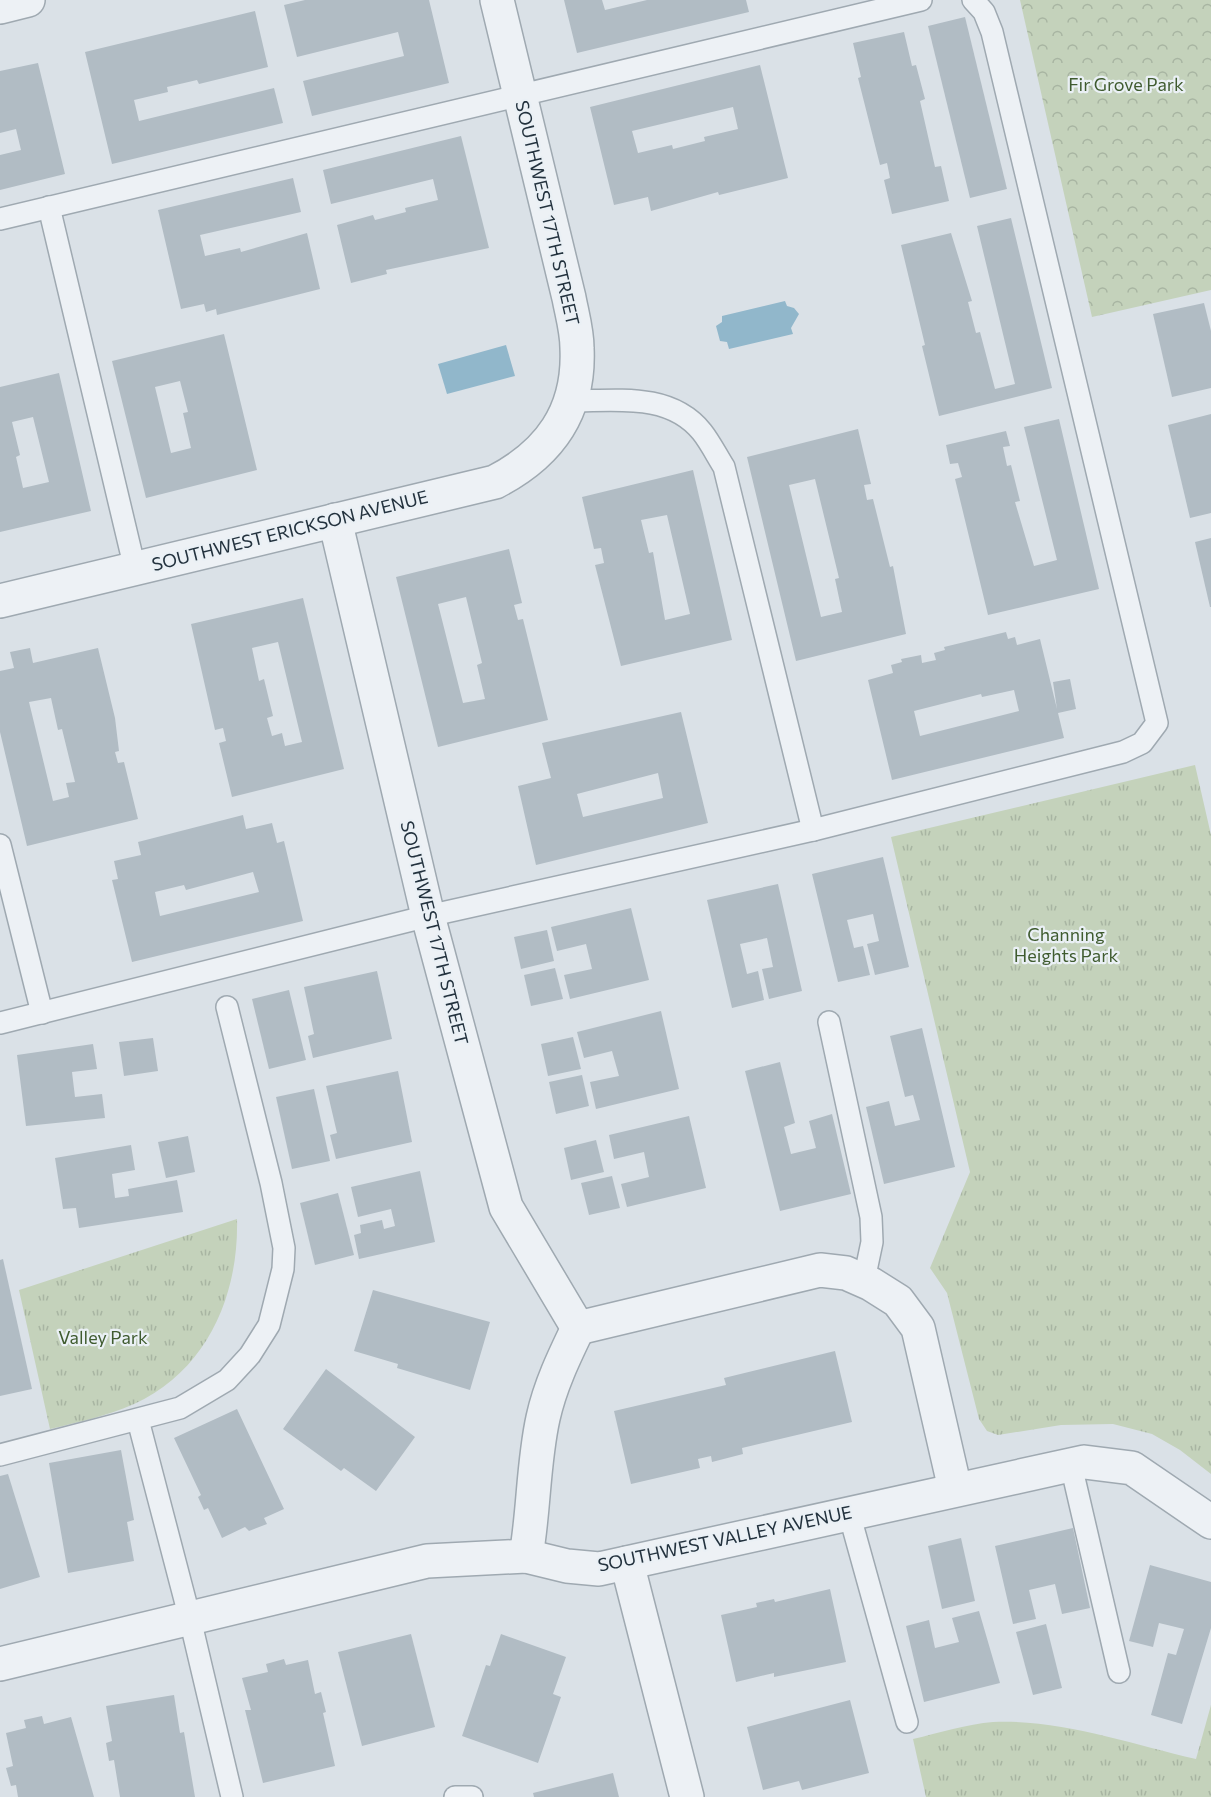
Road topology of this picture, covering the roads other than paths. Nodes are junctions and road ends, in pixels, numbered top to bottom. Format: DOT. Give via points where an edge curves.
graph roads {
  1 [pos="28,0"];
  2 [pos="497,0"];
  3 [pos="921,0"];
  4 [pos="973,0"];
  5 [pos="0,7"];
  6 [pos="519,98"];
  7 [pos="50,207"];
  8 [pos="0,219"];
  9 [pos="565,413"];
  10 [pos="334,520"];
  11 [pos="135,569"];
  12 [pos="0,601"];
  13 [pos="813,830"];
  14 [pos="0,845"];
  15 [pos="428,916"];
  16 [pos="227,1007"];
  17 [pos="42,1013"];
  18 [pos="829,1022"];
  19 [pos="0,1023"];
  20 [pos="864,1280"];
  21 [pos="578,1328"];
  22 [pos="138,1420"];
  23 [pos="0,1455"];
  24 [pos="1071,1465"];
  25 [pos="955,1489"];
  26 [pos="849,1513"];
  27 [pos="1211,1522"];
  28 [pos="526,1556"];
  29 [pos="627,1563"];
  30 [pos="190,1619"];
  31 [pos="0,1664"];
  32 [pos="1119,1672"];
  33 [pos="907,1722"];
  34 [pos="232,1797"];
  35 [pos="455,1797"];
  36 [pos="472,1797"];
  37 [pos="687,1797"];
  1 -- 5 [label="street"];
  2 -- 6 [label="street, SOUTHWEST 17TH STREET"];
  3 -- 6 [label="lane"];
  4 -- 13 [label="lane" via="984,12 992,32 1157,723 1142,743 1123,752"];
  6 -- 7 [label="lane"];
  6 -- 9 [label="street, SOUTHWEST 17TH STREET" via="578,346 577,374"];
  7 -- 8 [label="lane"];
  7 -- 11 [label="lane"];
  9 -- 10 [label="street, SOUTHWEST ERICKSON AVENUE" via="538,455 495,482"];
  9 -- 13 [label="lane" via="646,401 676,410 701,430 724,467"];
  10 -- 11 [label="street, SOUTHWEST ERICKSON AVENUE"];
  10 -- 15 [label="street, SOUTHWEST 17TH STREET"];
  11 -- 12 [label="street, SOUTHWEST ERICKSON AVENUE"];
  13 -- 15 [label="lane"];
  14 -- 17 [label="lane"];
  15 -- 17 [label="lane"];
  15 -- 21 [label="street, SOUTHWEST 17TH STREET" via="506,1207"];
  16 -- 22 [label="lane" via="284,1248 277,1301 269,1325 250,1355 227,1380 180,1408"];
  17 -- 19 [label="lane"];
  18 -- 20 [label="lane" via="871,1217 872,1242"];
  20 -- 21 [label="street" via="820,1270"];
  20 -- 25 [label="street" via="898,1301 918,1328"];
  21 -- 28 [label="street" via="554,1379 543,1419"];
  22 -- 23 [label="lane"];
  22 -- 30 [label="lane"];
  24 -- 25 [label="street, SOUTHWEST VALLEY AVENUE"];
  24 -- 27 [label="street, SOUTHWEST VALLEY AVENUE" via="1132,1468"];
  24 -- 32 [label="lane"];
  25 -- 26 [label="street, SOUTHWEST VALLEY AVENUE"];
  26 -- 29 [label="street, SOUTHWEST VALLEY AVENUE"];
  26 -- 33 [label="lane"];
  28 -- 29 [label="street, SOUTHWEST VALLEY AVENUE" via="598,1569"];
  28 -- 30 [label="street, SOUTHWEST VALLEY AVENUE" via="427,1561"];
  29 -- 37 [label="street"];
  30 -- 31 [label="street, SOUTHWEST VALLEY AVENUE"];
  30 -- 34 [label="lane"];
  35 -- 36 [label="lane"];
}
